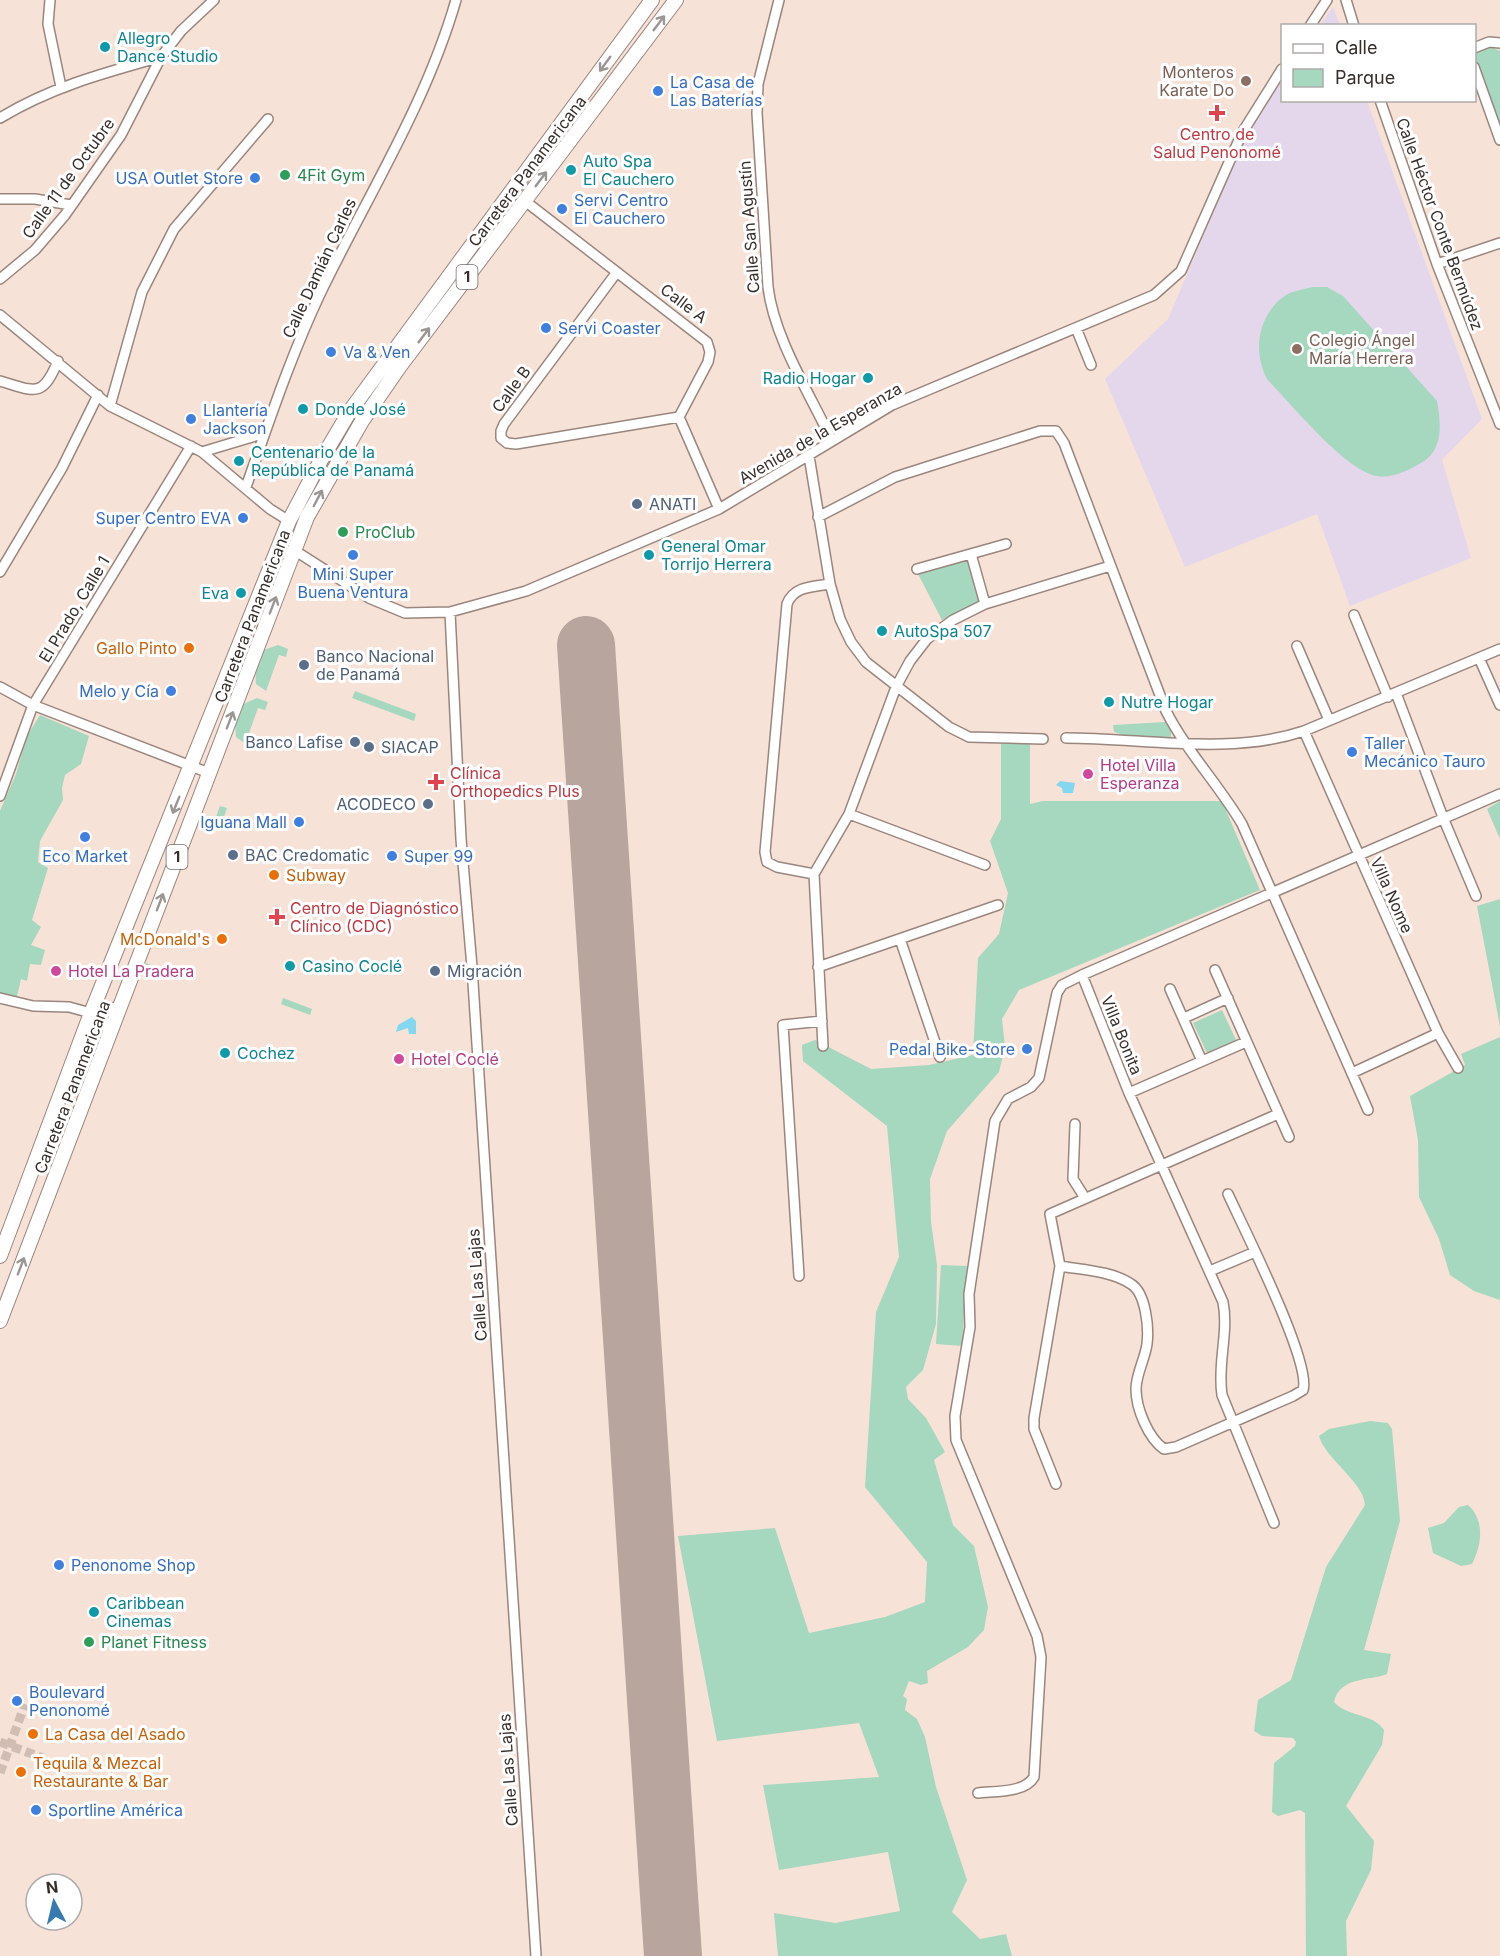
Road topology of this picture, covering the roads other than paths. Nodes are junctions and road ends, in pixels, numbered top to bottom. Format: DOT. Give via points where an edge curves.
graph roads {
  1 [pos="50,0"];
  2 [pos="214,0"];
  3 [pos="456,0"];
  4 [pos="652,0"];
  5 [pos="676,0"];
  6 [pos="779,0"];
  7 [pos="1327,0"];
  8 [pos="1346,0"];
  9 [pos="1311,24"];
  10 [pos="1353,24"];
  11 [pos="1500,43"];
  12 [pos="1476,47"];
  13 [pos="161,57"];
  14 [pos="1281,71"];
  15 [pos="1476,73"];
  16 [pos="61,87"];
  17 [pos="1381,102"];
  18 [pos="0,118"];
  19 [pos="268,118"];
  20 [pos="1500,140"];
  21 [pos="0,199"];
  22 [pos="525,201"];
  23 [pos="71,205"];
  24 [pos="1500,243"];
  25 [pos="1437,264"];
  26 [pos="617,272"];
  27 [pos="0,279"];
  28 [pos="0,315"];
  29 [pos="1076,328"];
  30 [pos="58,361"];
  31 [pos="1091,365"];
  32 [pos="0,381"];
  33 [pos="98,395"];
  34 [pos="110,406"];
  35 [pos="679,417"];
  36 [pos="1500,424"];
  37 [pos="265,433"];
  38 [pos="832,441"];
  39 [pos="190,446"];
  40 [pos="202,452"];
  41 [pos="809,456"];
  42 [pos="246,487"];
  43 [pos="270,509"];
  44 [pos="719,509"];
  45 [pos="818,517"];
  46 [pos="289,521"];
  47 [pos="282,537"];
  48 [pos="1006,544"];
  49 [pos="294,550"];
  50 [pos="971,554"];
  51 [pos="1110,566"];
  52 [pos="917,569"];
  53 [pos="286,571"];
  54 [pos="0,572"];
  55 [pos="830,584"];
  56 [pos="985,604"];
  57 [pos="450,612"];
  58 [pos="1354,615"];
  59 [pos="245,633"];
  60 [pos="1297,646"];
  61 [pos="1500,649"];
  62 [pos="1479,658"];
  63 [pos="0,687"];
  64 [pos="896,687"];
  65 [pos="1392,695"];
  66 [pos="33,705"];
  67 [pos="1500,705"];
  68 [pos="1329,720"];
  69 [pos="1305,731"];
  70 [pos="1066,738"];
  71 [pos="1043,739"];
  72 [pos="1184,743"];
  73 [pos="192,766"];
  74 [pos="209,773"];
  75 [pos="1500,794"];
  76 [pos="0,796"];
  77 [pos="849,814"];
  78 [pos="1444,820"];
  79 [pos="1359,857"];
  80 [pos="985,865"];
  81 [pos="814,874"];
  82 [pos="1274,893"];
  83 [pos="1476,896"];
  84 [pos="998,905"];
  85 [pos="900,939"];
  86 [pos="819,967"];
  87 [pos="1215,970"];
  88 [pos="1082,975"];
  89 [pos="1170,989"];
  90 [pos="0,998"];
  91 [pos="1228,998"];
  92 [pos="121,1004"];
  93 [pos="91,1013"];
  94 [pos="1184,1018"];
  95 [pos="822,1021"];
  96 [pos="1438,1033"];
  97 [pos="110,1034"];
  98 [pos="1246,1042"];
  99 [pos="823,1046"];
  100 [pos="940,1057"];
  101 [pos="1202,1061"];
  102 [pos="1458,1068"];
  103 [pos="1352,1073"];
  104 [pos="1129,1093"];
  105 [pos="1368,1110"];
  106 [pos="1278,1114"];
  107 [pos="1075,1124"];
  108 [pos="1289,1137"];
  109 [pos="1160,1164"];
  110 [pos="1228,1194"];
  111 [pos="1085,1198"];
  112 [pos="1255,1252"];
  113 [pos="0,1256"];
  114 [pos="1060,1266"];
  115 [pos="1210,1270"];
  116 [pos="799,1276"];
  117 [pos="0,1321"];
  118 [pos="1232,1421"];
  119 [pos="1056,1484"];
  120 [pos="1274,1523"];
  121 [pos="978,1794"];
  122 [pos="536,1956"];
  1 -- 16 [label="street" via="48,24"];
  2 -- 13 [label="street, Calle 11 de Octubre" via="181,31"];
  3 -- 37 [label="street, Calle Damián Carles" via="443,46 416,108 310,315"];
  4 -- 46 [label="highway, Carretera Panamericana / 1, one-way" via="350,411"];
  22 -- 5 [label="highway, Carretera Panamericana / 1, one-way"];
  6 -- 38 [label="street, Calle San Agustín" via="758,84 756,113 770,303"];
  7 -- 9 [label="street"];
  8 -- 10 [label="street"];
  11 -- 12 [label="street"];
  13 -- 16 [label="street"];
  13 -- 23 [label="street, Calle 11 de Octubre" via="121,135"];
  14 -- 29 [label="street, Avenida de la Esperanza" via="1242,133 1181,271 1154,295"];
  15 -- 20 [label="street"];
  16 -- 18 [label="street"];
  17 -- 25 [label="street, Calle Héctor Conte Bermúdez"];
  19 -- 34 [label="street" via="174,229 142,292"];
  21 -- 23 [label="street"];
  22 -- 26 [label="street, Calle A"];
  49 -- 22 [label="highway, Carretera Panamericana / 1, one-way" via="307,517 362,421"];
  23 -- 27 [label="street, Calle 11 de Octubre" via="35,250"];
  24 -- 25 [label="street"];
  25 -- 36 [label="street, Calle Héctor Conte Bermúdez"];
  26 -- 35 [label="street, Calle A" via="704,337 709,345 708,362"];
  26 -- 35 [label="street, Calle B" via="504,424 501,438 516,444"];
  28 -- 30 [label="street"];
  29 -- 31 [label="street"];
  29 -- 38 [label="street, Avenida de la Esperanza" via="892,405"];
  30 -- 32 [label="street" via="42,389 35,391"];
  30 -- 33 [label="street"];
  33 -- 34 [label="street"];
  33 -- 54 [label="street" via="62,468"];
  34 -- 39 [label="street"];
  35 -- 44 [label="street"];
  37 -- 40 [label="street"];
  37 -- 42 [label="street, Calle Damián Carles"];
  38 -- 41 [label="street, Avenida de la Esperanza"];
  39 -- 40 [label="street"];
  39 -- 66 [label="street, El Prado, Calle 1"];
  40 -- 42 [label="street"];
  41 -- 44 [label="street, Avenida de la Esperanza"];
  41 -- 45 [label="street"];
  42 -- 43 [label="street"];
  43 -- 46 [label="street"];
  43 -- 47 [label="street"];
  44 -- 57 [label="street, Avenida de la Esperanza" via="526,591"];
  45 -- 51 [label="street" via="896,477 1040,431 1056,431"];
  45 -- 55 [label="street"];
  46 -- 47 [label="highway, Carretera Panamericana / 1"];
  46 -- 53 [label="highway" via="295,526 288,545"];
  47 -- 59 [label="highway, Carretera Panamericana / 1"];
  48 -- 50 [label="street"];
  49 -- 53 [label="highway, Carretera Panamericana / 1"];
  49 -- 57 [label="street, Avenida de la Esperanza" via="389,607 405,613"];
  50 -- 52 [label="street"];
  50 -- 56 [label="street"];
  51 -- 56 [label="street"];
  51 -- 72 [label="street" via="1166,711"];
  74 -- 53 [label="highway, Carretera Panamericana / 1, one-way"];
  55 -- 64 [label="street" via="851,642 866,662"];
  55 -- 81 [label="street" via="791,594 788,604 765,852 767,862 777,867"];
  56 -- 64 [label="street" via="927,639"];
  57 -- 122 [label="street, Calle Las Lajas" via="461,839"];
  58 -- 65 [label="street"];
  59 -- 73 [label="highway, Carretera Panamericana / 1"];
  59 -- 74 [label="highway, 1" via="245,648 207,749"];
  60 -- 68 [label="street"];
  61 -- 62 [label="street"];
  62 -- 65 [label="street"];
  62 -- 67 [label="street"];
  63 -- 66 [label="street"];
  64 -- 71 [label="street" via="949,727 969,737"];
  64 -- 77 [label="street"];
  65 -- 68 [label="street"];
  65 -- 78 [label="street"];
  66 -- 73 [label="street"];
  66 -- 76 [label="street, El Prado, Calle 1"];
  68 -- 69 [label="street"];
  69 -- 72 [label="street" via="1252,743"];
  69 -- 79 [label="street, Villa Nome"];
  70 -- 72 [label="street"];
  72 -- 82 [label="street" via="1228,801"];
  73 -- 74 [label="street"];
  73 -- 93 [label="highway, Carretera Panamericana / 1, one-way"];
  92 -- 74 [label="highway, Carretera Panamericana / 1, one-way"];
  75 -- 78 [label="street"];
  77 -- 80 [label="street"];
  77 -- 81 [label="street"];
  78 -- 79 [label="street"];
  78 -- 83 [label="street"];
  79 -- 82 [label="street"];
  79 -- 96 [label="street, Villa Nome"];
  81 -- 86 [label="street"];
  82 -- 88 [label="street"];
  82 -- 103 [label="street"];
  84 -- 85 [label="street"];
  85 -- 86 [label="street"];
  85 -- 100 [label="street"];
  86 -- 95 [label="street"];
  87 -- 91 [label="street"];
  88 -- 104 [label="street, Villa Bonita"];
  88 -- 121 [label="street" via="1062,985 1057,993 1039,1078 1008,1099 995,1121 969,1294 970,1326 955,1416 956,1440 1037,1636 1041,1657 1034,1777 1022,1787"];
  89 -- 94 [label="street"];
  90 -- 93 [label="street"];
  91 -- 94 [label="street"];
  91 -- 98 [label="street"];
  92 -- 93 [label="street" via="107,1012"];
  92 -- 97 [label="highway, Carretera Panamericana / 1"];
  93 -- 97 [label="street" via="104,1020"];
  93 -- 113 [label="highway, Carretera Panamericana / 1"];
  94 -- 101 [label="street"];
  95 -- 99 [label="street"];
  95 -- 116 [label="street" via="783,1025"];
  96 -- 102 [label="street, Villa Nome"];
  96 -- 103 [label="street"];
  117 -- 97 [label="highway, Carretera Panamericana / 1, one-way"];
  98 -- 101 [label="street"];
  98 -- 106 [label="street"];
  101 -- 104 [label="street"];
  103 -- 105 [label="street"];
  104 -- 109 [label="street, Villa Bonita"];
  106 -- 108 [label="street"];
  106 -- 109 [label="street"];
  107 -- 111 [label="street" via="1073,1179"];
  109 -- 111 [label="street"];
  109 -- 115 [label="street, Villa Bonita"];
  110 -- 112 [label="street"];
  111 -- 114 [label="street" via="1050,1214"];
  112 -- 115 [label="street"];
  112 -- 118 [label="street" via="1306,1383 1293,1396"];
  114 -- 118 [label="street" via="1122,1279 1134,1285 1141,1295 1147,1343 1136,1387 1137,1402 1155,1443 1164,1449 1176,1447"];
  114 -- 119 [label="street" via="1034,1407 1034,1429"];
  115 -- 118 [label="street, Villa Bonita" via="1226,1316 1219,1376"];
  118 -- 120 [label="street, Villa Bonita"];
}
